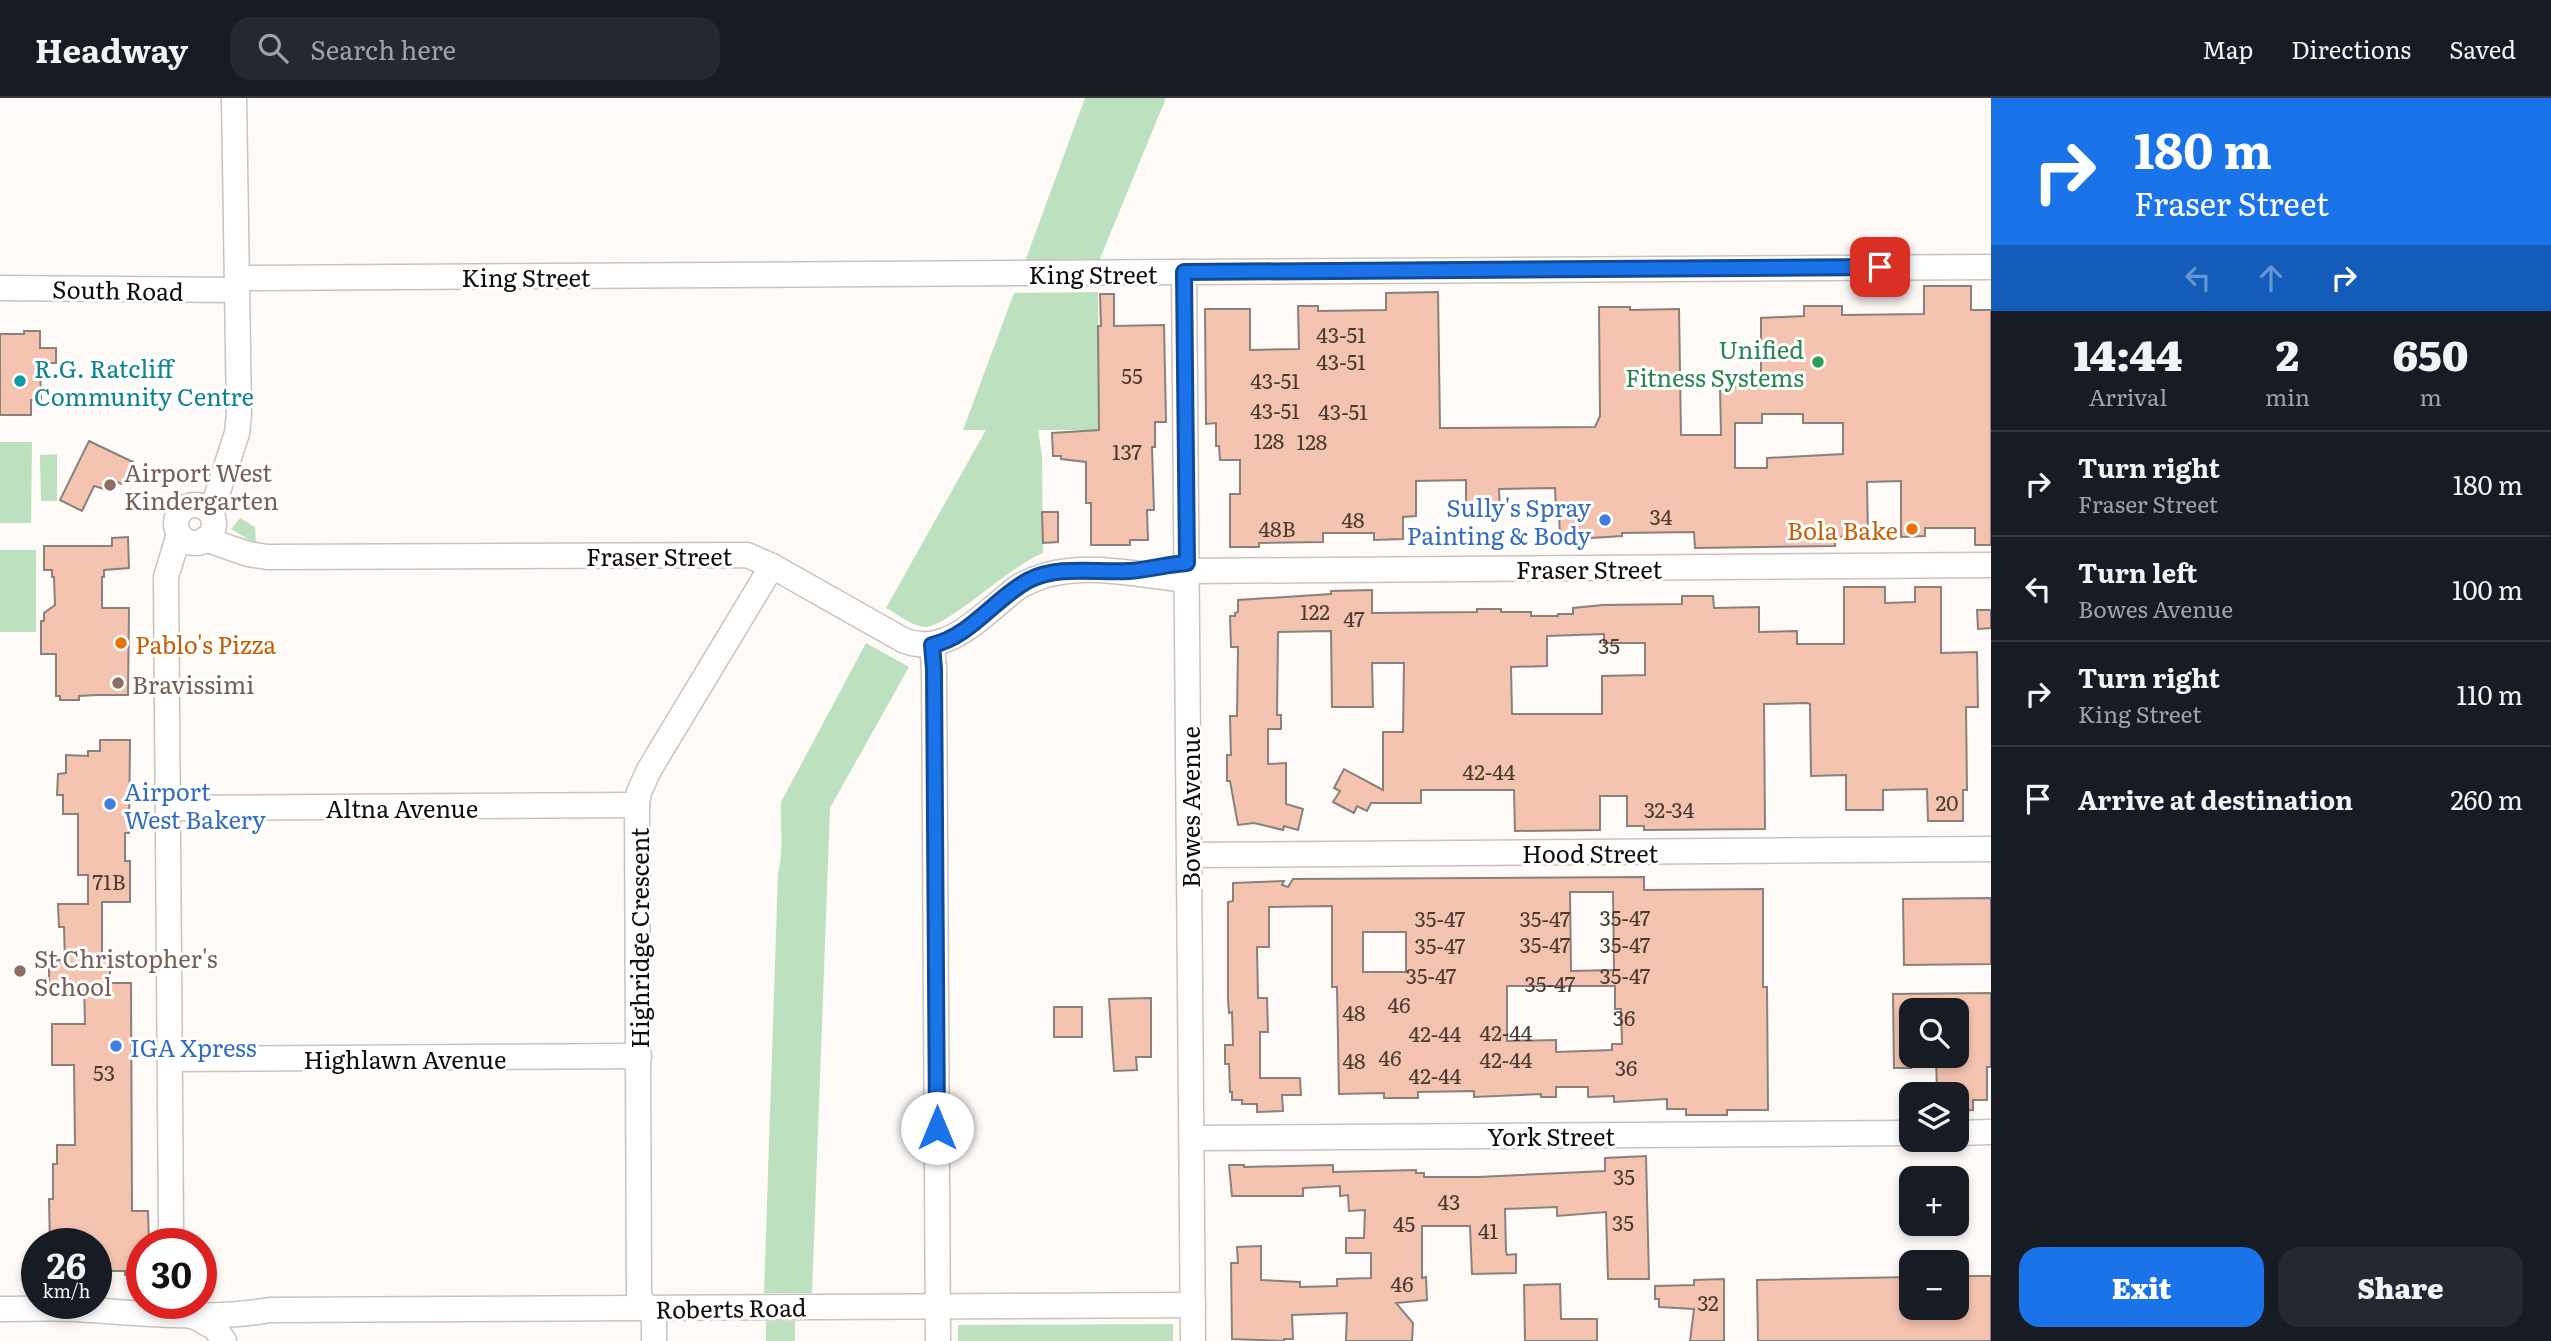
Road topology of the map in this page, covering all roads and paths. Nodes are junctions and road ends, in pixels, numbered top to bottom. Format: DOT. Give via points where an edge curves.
graph roads {
  1 [pos="234,98"];
  2 [pos="1991,267"];
  3 [pos="1184,272"];
  4 [pos="237,284"];
  5 [pos="0,288"];
  6 [pos="199,527"];
  7 [pos="1991,565"];
  8 [pos="772,566"];
  9 [pos="1187,571"];
  10 [pos="932,645"];
  11 [pos="637,805"];
  12 [pos="168,808"];
  13 [pos="1991,849"];
  14 [pos="1190,855"];
  15 [pos="639,1056"];
  16 [pos="171,1059"];
  17 [pos="1969,1132"];
  18 [pos="1991,1132"];
  19 [pos="1899,1133"];
  20 [pos="1192,1139"];
  21 [pos="172,1228"];
  22 [pos="938,1305"];
  23 [pos="1193,1305"];
  24 [pos="217,1307"];
  25 [pos="647,1308"];
  26 [pos="0,1309"];
  27 [pos="21,1309"];
  28 [pos="240,1310"];
  29 [pos="210,1319"];
  30 [pos="224,1341"];
  31 [pos="240,1341"];
  32 [pos="654,1341"];
  33 [pos="938,1341"];
  34 [pos="1193,1341"];
  1 -- 4 [label="street"];
  2 -- 3 [label="street, King Street"];
  3 -- 4 [label="street, King Street"];
  3 -- 9 [label="street, Bowes Avenue"];
  4 -- 5 [label="street, South Road"];
  4 -- 6 [label="street" via="237,433"];
  6 -- 8 [label="street, Fraser Street" via="267,557 735,554"];
  6 -- 12 [label="street" via="166,597"];
  7 -- 9 [label="street, Fraser Street"];
  8 -- 10 [label="street, Fraser Street" via="903,640"];
  8 -- 11 [label="street, Highridge Crescent" via="649,770"];
  9 -- 10 [label="street, Fraser Street" via="1040,576 948,640"];
  9 -- 14 [label="street, Bowes Avenue"];
  10 -- 22 [label="street"];
  11 -- 12 [label="street, Altna Avenue"];
  11 -- 15 [label="street, Highridge Crescent"];
  12 -- 16 [label="street"];
  13 -- 14 [label="street, Hood Street"];
  14 -- 20 [label="street, Bowes Avenue"];
  15 -- 16 [label="street, Highlawn Avenue"];
  15 -- 25 [label="street, Highridge Crescent" via="639,1297"];
  16 -- 21 [label="street"];
  17 -- 18 [label="street"];
  19 -- 20 [label="street, York Street"];
  20 -- 23 [label="street, Bowes Avenue"];
  22 -- 23 [label="street, Roberts Road"];
  22 -- 25 [label="street, Roberts Road"];
  22 -- 33 [label="street"];
  23 -- 34 [label="street, Bowes Avenue"];
  24 -- 28 [label="street, Roberts Road"];
  25 -- 28 [label="street, Roberts Road"];
  25 -- 32 [label="street, Highridge Crescent" via="654,1318"];
  26 -- 27 [label="street, Roberts Road"];
  28 -- 31 [label="street"];
  29 -- 30 [label="street"];
}
